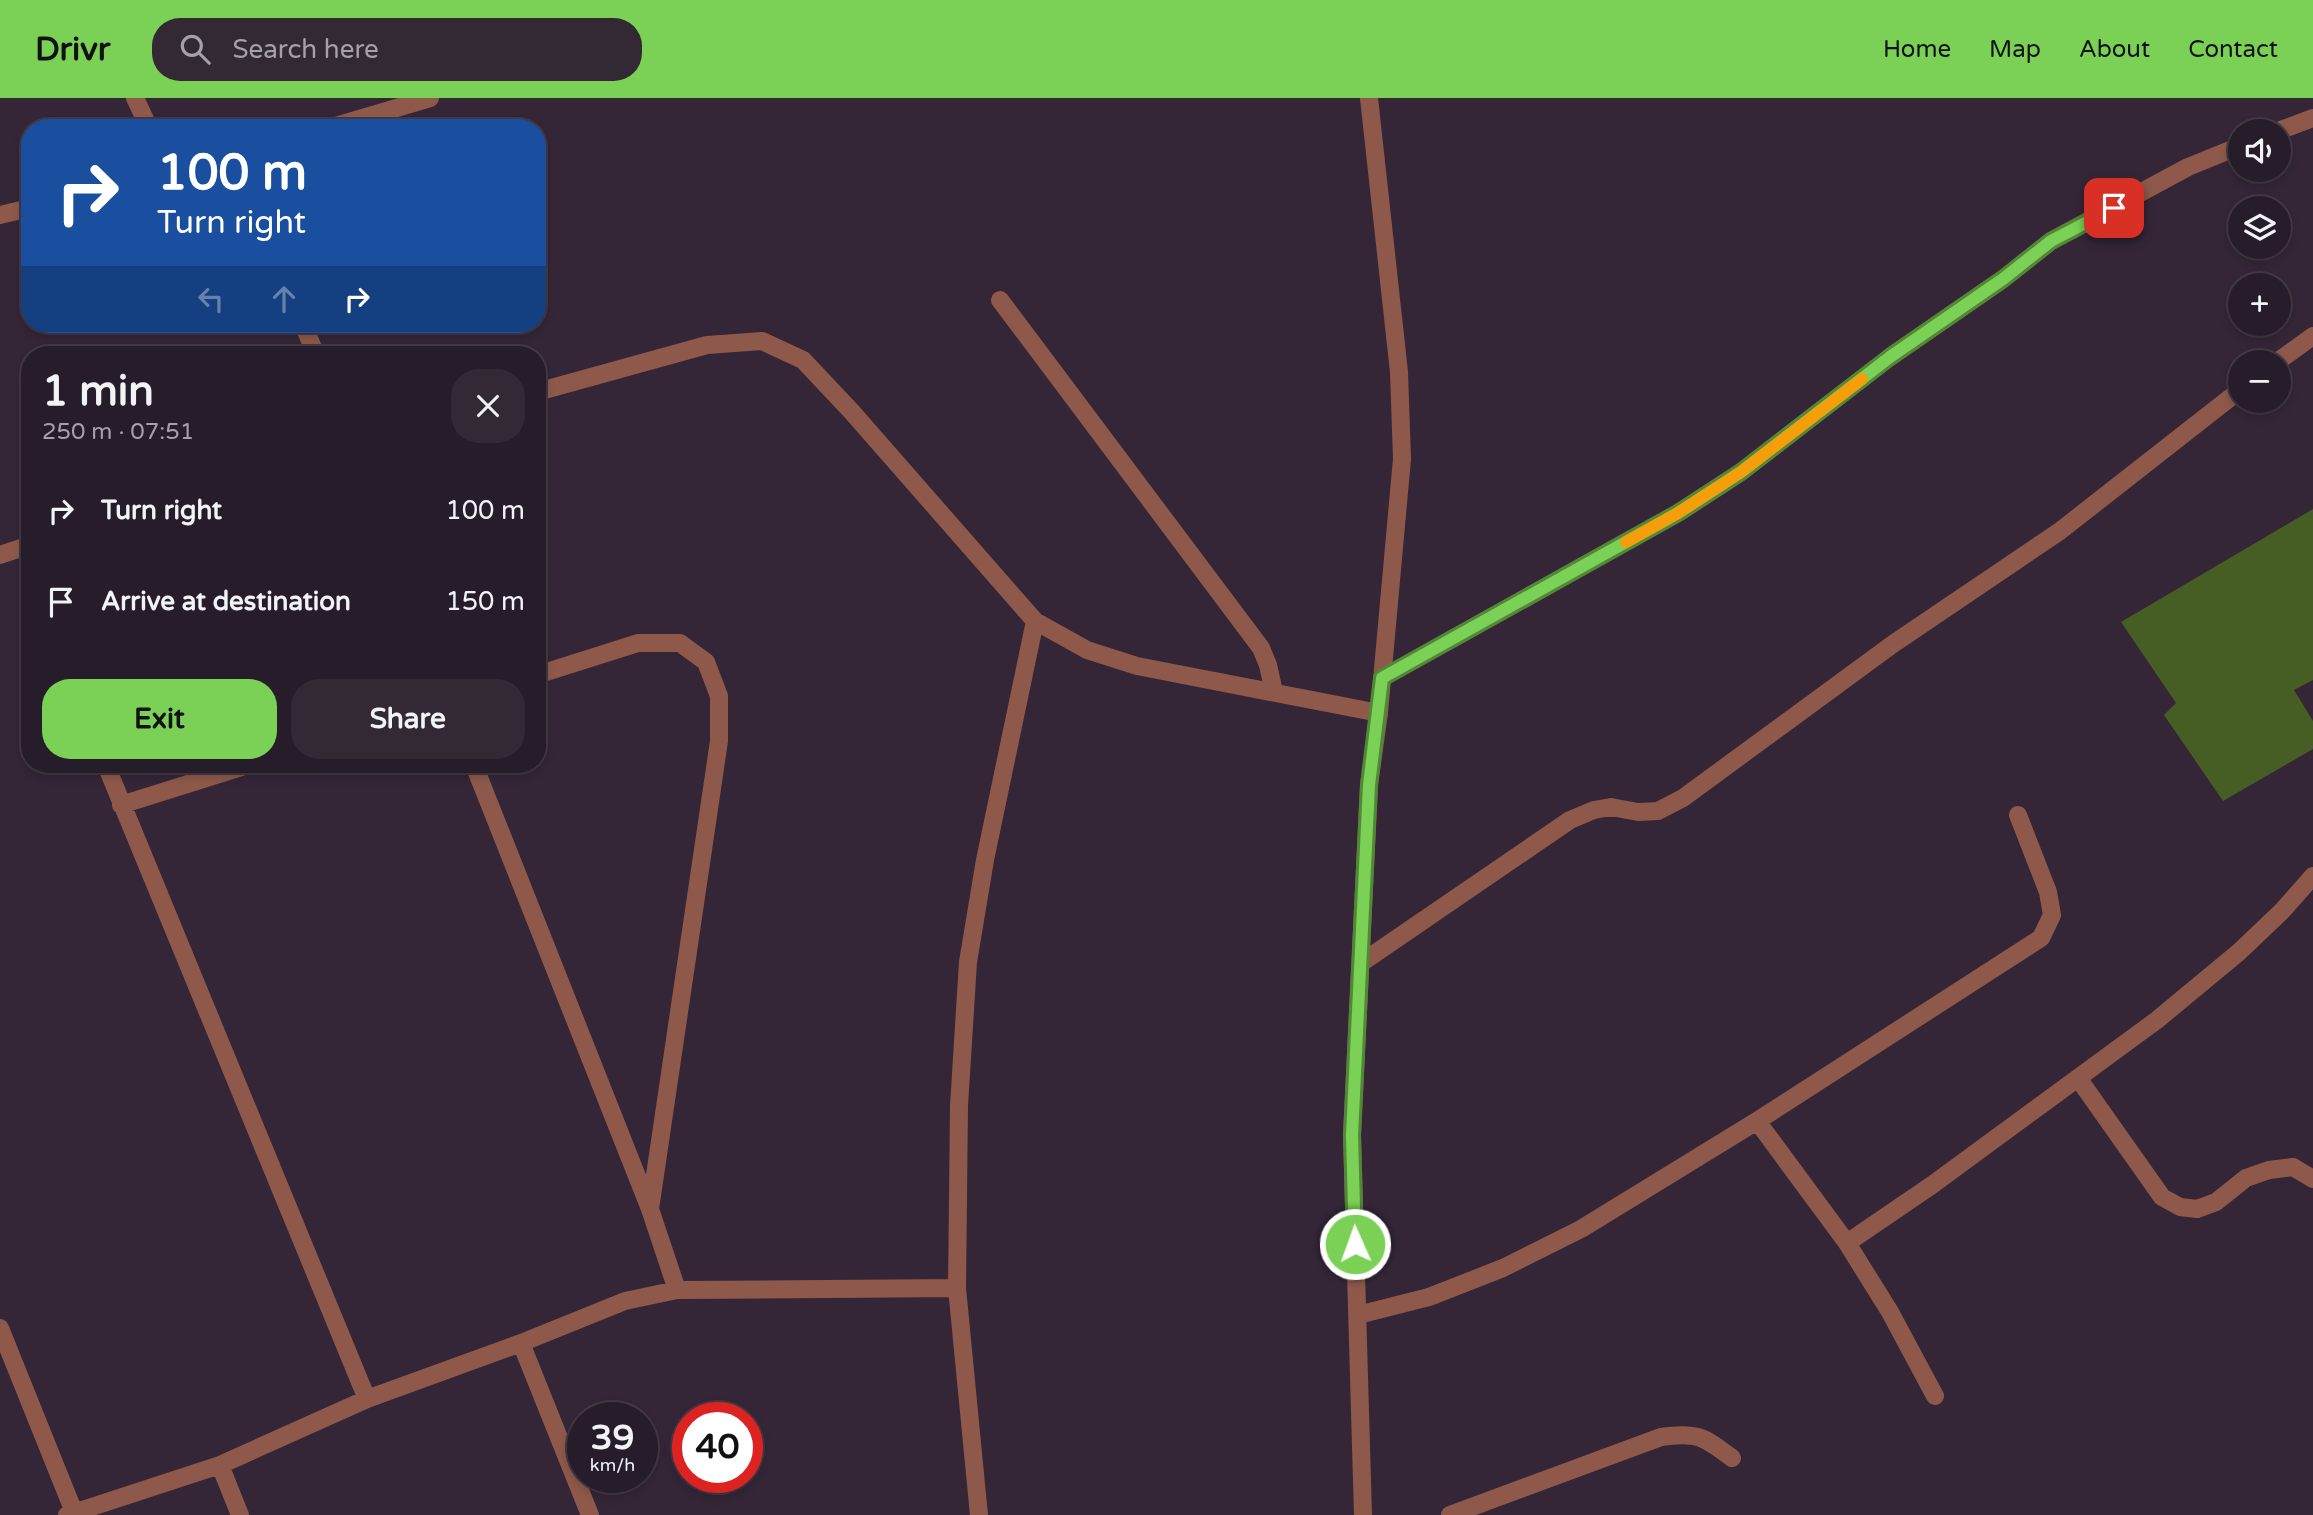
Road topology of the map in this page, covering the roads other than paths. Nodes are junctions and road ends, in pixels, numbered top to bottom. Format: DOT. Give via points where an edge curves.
graph roads {
  1 [pos="135,98"];
  2 [pos="430,98"];
  3 [pos="1369,98"];
  4 [pos="2313,118"];
  5 [pos="145,119"];
  6 [pos="359,119"];
  7 [pos="2291,126"];
  8 [pos="2228,151"];
  9 [pos="21,210"];
  10 [pos="0,215"];
  11 [pos="1000,300"];
  12 [pos="2313,336"];
  13 [pos="2291,352"];
  14 [pos="546,390"];
  15 [pos="2228,399"];
  16 [pos="21,552"];
  17 [pos="0,555"];
  18 [pos="1035,621"];
  19 [pos="546,672"];
  20 [pos="1382,678"];
  21 [pos="1274,692"];
  22 [pos="1379,713"];
  23 [pos="109,773"];
  24 [pos="223,773"];
  25 [pos="477,773"];
  26 [pos="121,805"];
  27 [pos="2018,815"];
  28 [pos="2313,876"];
  29 [pos="1361,963"];
  30 [pos="2078,1077"];
  31 [pos="1757,1121"];
  32 [pos="2313,1179"];
  33 [pos="650,1209"];
  34 [pos="1847,1242"];
  35 [pos="957,1288"];
  36 [pos="677,1290"];
  37 [pos="1358,1315"];
  38 [pos="0,1328"];
  39 [pos="521,1343"];
  40 [pos="1935,1396"];
  41 [pos="367,1399"];
  42 [pos="1732,1458"];
  43 [pos="220,1465"];
  44 [pos="70,1514"];
  45 [pos="240,1515"];
  46 [pos="590,1515"];
  47 [pos="979,1515"];
  48 [pos="1363,1515"];
  49 [pos="1450,1515"];
  1 -- 5 [label="street"];
  2 -- 6 [label="street"];
  3 -- 20 [label="street" via="1399,372 1402,459"];
  4 -- 7 [label="street"];
  8 -- 20 [label="street" via="2188,167 2051,241 1741,472 1678,513"];
  9 -- 10 [label="street"];
  11 -- 21 [label="street" via="1261,648"];
  12 -- 13 [label="street"];
  14 -- 18 [label="street" via="707,345 762,341 803,360"];
  15 -- 29 [label="street" via="2060,531 1893,644 1683,798 1658,811 1611,807 1570,820"];
  16 -- 17 [label="street"];
  18 -- 21 [label="street" via="1087,650 1137,666"];
  18 -- 35 [label="street" via="968,962 959,1106"];
  19 -- 33 [label="street" via="639,643 680,643 706,662 719,696 719,741"];
  20 -- 22 [label="street"];
  21 -- 22 [label="street"];
  22 -- 29 [label="street" via="1369,785"];
  23 -- 26 [label="street"];
  24 -- 26 [label="street"];
  25 -- 33 [label="street"];
  26 -- 41 [label="street"];
  27 -- 31 [label="street" via="2049,892 2052,915 2041,938"];
  28 -- 30 [label="street" via="2239,953"];
  29 -- 37 [label="street" via="1352,1135"];
  30 -- 32 [label="street" via="2162,1197 2180,1207 2197,1209 2216,1202 2246,1178 2269,1170 2293,1167"];
  30 -- 34 [label="street"];
  31 -- 34 [label="street"];
  31 -- 37 [label="street" via="1581,1228 1503,1268 1429,1297"];
  33 -- 36 [label="street"];
  34 -- 40 [label="street"];
  35 -- 36 [label="street"];
  35 -- 47 [label="street"];
  36 -- 39 [label="street" via="625,1301"];
  37 -- 48 [label="street"];
  38 -- 44 [label="street"];
  39 -- 41 [label="street"];
  39 -- 46 [label="street"];
  41 -- 43 [label="street"];
  42 -- 49 [label="street" via="1708,1440 1687,1433 1661,1437"];
  43 -- 44 [label="street"];
  43 -- 45 [label="street"];
}
